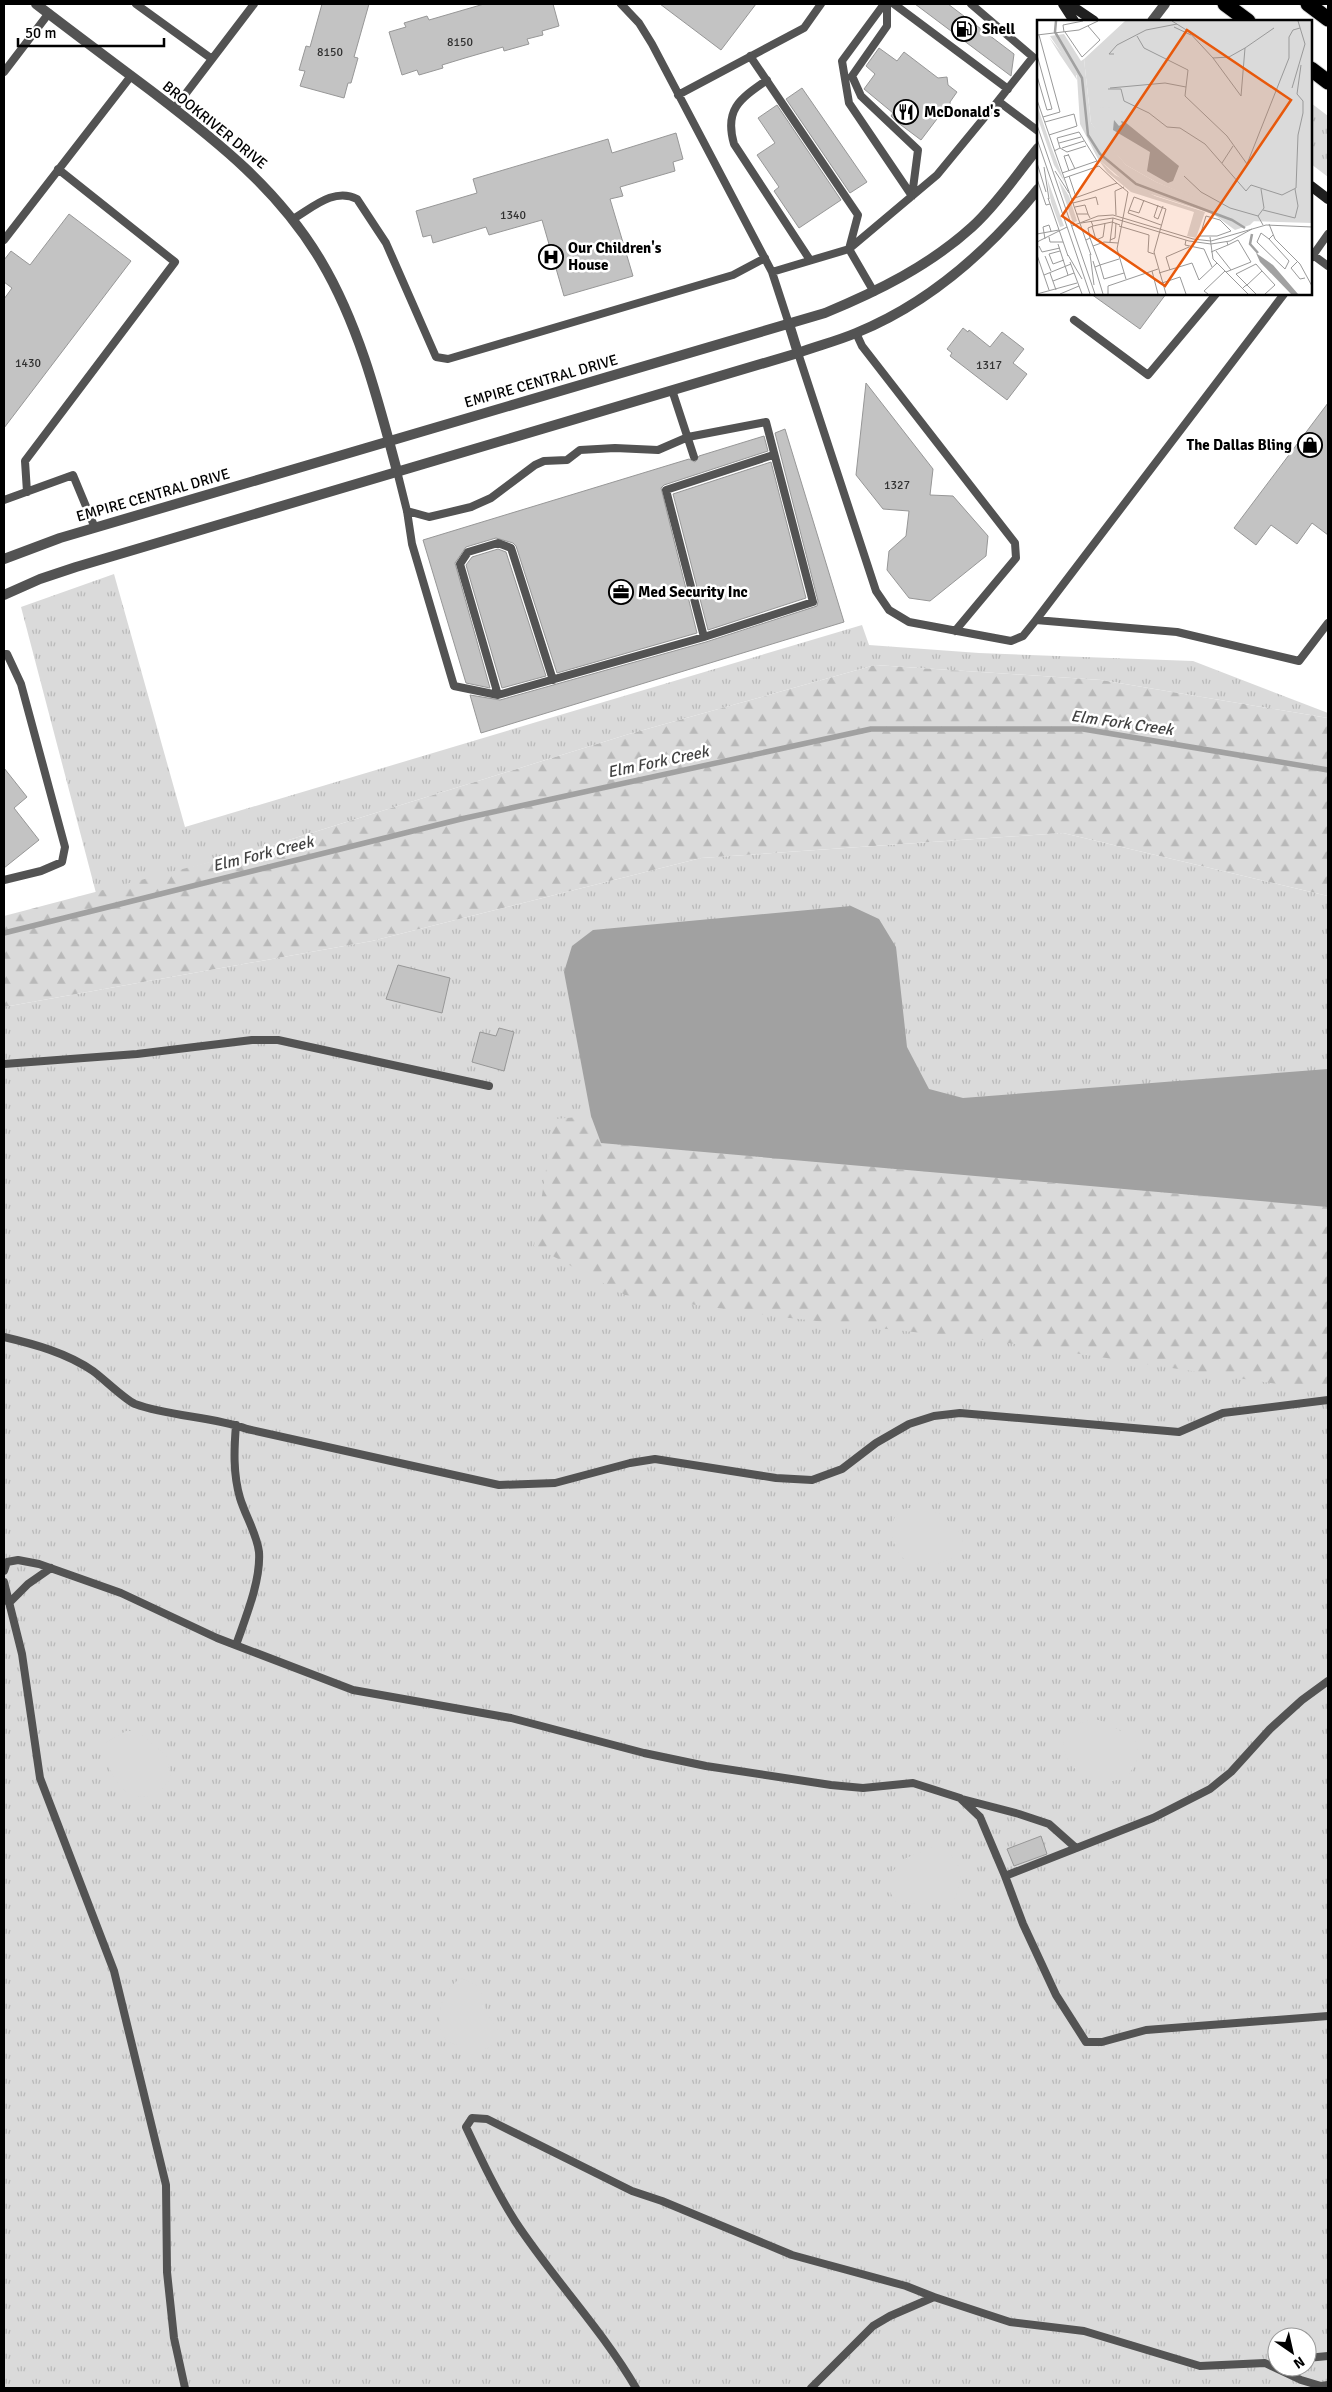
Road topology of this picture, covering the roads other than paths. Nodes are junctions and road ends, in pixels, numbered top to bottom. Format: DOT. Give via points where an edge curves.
graph roads {
  1 [pos="36,4"];
  2 [pos="136,4"];
  3 [pos="254,4"];
  4 [pos="621,4"];
  5 [pos="822,4"];
  6 [pos="886,4"];
  7 [pos="894,4"];
  8 [pos="971,4"];
  9 [pos="1063,4"];
  10 [pos="1069,4"];
  11 [pos="1165,4"];
  12 [pos="1308,4"];
  13 [pos="1229,7"];
  14 [pos="49,14"];
  15 [pos="1328,19"];
  16 [pos="1073,20"];
  17 [pos="1093,20"];
  18 [pos="1153,20"];
  19 [pos="1247,20"];
  20 [pos="750,56"];
  21 [pos="212,59"];
  22 [pos="1312,70"];
  23 [pos="4,72"];
  24 [pos="131,76"];
  25 [pos="767,80"];
  26 [pos="1328,82"];
  27 [pos="1008,89"];
  28 [pos="678,95"];
  29 [pos="998,101"];
  30 [pos="174,108"];
  31 [pos="1037,130"];
  32 [pos="1037,149"];
  33 [pos="58,169"];
  34 [pos="1312,187"];
  35 [pos="1037,190"];
  36 [pos="912,196"];
  37 [pos="1328,199"];
  38 [pos="293,219"];
  39 [pos="1328,234"];
  40 [pos="4,240"];
  41 [pos="850,249"];
  42 [pos="1312,256"];
  43 [pos="765,258"];
  44 [pos="810,260"];
  45 [pos="1328,266"];
  46 [pos="772,272"];
  47 [pos="874,292"];
  48 [pos="1215,295"];
  49 [pos="1283,295"];
  50 [pos="1074,320"];
  51 [pos="789,324"];
  52 [pos="856,333"];
  53 [pos="798,353"];
  54 [pos="672,390"];
  55 [pos="688,437"];
  56 [pos="389,442"];
  57 [pos="773,455"];
  58 [pos="694,457"];
  59 [pos="397,471"];
  60 [pos="27,492"];
  61 [pos="4,500"];
  62 [pos="407,511"];
  63 [pos="95,528"];
  64 [pos="4,559"];
  65 [pos="4,595"];
  66 [pos="1036,620"];
  67 [pos="1328,623"];
  68 [pos="955,631"];
  69 [pos="704,637"];
  70 [pos="4,654"];
  71 [pos="553,680"];
  72 [pos="498,695"];
  73 [pos="4,880"];
  74 [pos="4,1064"];
  75 [pos="490,1086"];
  76 [pos="4,1337"];
  77 [pos="1328,1400"];
  78 [pos="236,1425"];
  79 [pos="51,1568"];
  80 [pos="4,1571"];
  81 [pos="4,1582"];
  82 [pos="9,1603"];
  83 [pos="236,1645"];
  84 [pos="1328,1681"];
  85 [pos="960,1798"];
  86 [pos="1076,1848"];
  87 [pos="1005,1876"];
  88 [pos="1328,2016"];
  89 [pos="934,2297"];
  90 [pos="1265,2363"];
  91 [pos="1328,2385"];
  92 [pos="185,2388"];
  93 [pos="636,2388"];
  94 [pos="812,2388"];
  1 -- 14 [label="street, BROOKRIVER DRIVE"];
  2 -- 21 [label="lane"];
  3 -- 21 [label="lane"];
  4 -- 28 [label="lane" via="652,44"];
  5 -- 20 [label="lane" via="804,28"];
  6 -- 36 [label="lane" via="842,61 849,103"];
  6 -- 36 [label="lane" via="887,26 852,76 860,96 918,150"];
  7 -- 27 [label="lane"];
  8 -- 27 [label="lane" via="1033,57"];
  9 -- 16 [label="main road"];
  10 -- 17 [label="main road"];
  11 -- 18 [label="street"];
  12 -- 15 [label="highway"];
  13 -- 19 [label="highway"];
  14 -- 23 [label="lane"];
  14 -- 24 [label="street, BROOKRIVER DRIVE"];
  20 -- 25 [label="lane"];
  20 -- 28 [label="lane"];
  21 -- 30 [label="lane"];
  22 -- 26 [label="highway"];
  24 -- 30 [label="street, BROOKRIVER DRIVE"];
  24 -- 33 [label="lane"];
  25 -- 41 [label="lane" via="858,215"];
  25 -- 44 [label="lane" via="742,97 733,111 730,132 734,144"];
  27 -- 29 [label="lane"];
  28 -- 43 [label="lane"];
  29 -- 31 [label="lane"];
  29 -- 36 [label="lane" via="937,175"];
  30 -- 38 [label="street, BROOKRIVER DRIVE" via="250,170"];
  32 -- 47 [label="street, EMPIRE CENTRAL DRIVE" via="973,226 943,251"];
  33 -- 40 [label="lane"];
  33 -- 60 [label="lane" via="175,262 25,461"];
  34 -- 37 [label="main road"];
  35 -- 52 [label="street" via="1012,222 955,275 902,310"];
  36 -- 41 [label="lane"];
  38 -- 43 [label="lane" via="333,196 341,194 357,199 386,243 436,357 448,359 733,275"];
  38 -- 56 [label="street, BROOKRIVER DRIVE" via="321,261 350,320"];
  39 -- 42 [label="lane"];
  41 -- 44 [label="lane"];
  41 -- 47 [label="lane"];
  42 -- 45 [label="lane"];
  43 -- 46 [label="lane"];
  44 -- 46 [label="lane"];
  46 -- 51 [label="lane"];
  47 -- 51 [label="street, EMPIRE CENTRAL DRIVE"];
  48 -- 50 [label="lane" via="1148,375"];
  49 -- 66 [label="lane"];
  51 -- 53 [label="street"];
  51 -- 56 [label="street, EMPIRE CENTRAL DRIVE"];
  52 -- 53 [label="street"];
  52 -- 68 [label="lane" via="862,346 1014,543 1016,558"];
  53 -- 54 [label="street"];
  53 -- 68 [label="lane" via="876,591 889,610 909,622"];
  54 -- 55 [label="lane"];
  54 -- 59 [label="street"];
  55 -- 57 [label="lane" via="766,422"];
  55 -- 58 [label="lane"];
  55 -- 62 [label="lane" via="658,450 580,450 567,460 544,461 536,465 491,498 471,508 429,517"];
  56 -- 59 [label="street, BROOKRIVER DRIVE"];
  56 -- 63 [label="street, EMPIRE CENTRAL DRIVE"];
  57 -- 69 [label="lane" via="666,490"];
  57 -- 69 [label="lane" via="813,602"];
  59 -- 62 [label="lane"];
  59 -- 65 [label="street" via="76,567"];
  60 -- 61 [label="lane"];
  60 -- 63 [label="lane" via="73,475"];
  62 -- 72 [label="lane" via="412,544 454,686"];
  63 -- 64 [label="street, EMPIRE CENTRAL DRIVE"];
  66 -- 67 [label="lane" via="1177,632 1299,661"];
  66 -- 68 [label="lane" via="1023,636 1011,641"];
  69 -- 71 [label="lane"];
  70 -- 73 [label="lane" via="7,654 21,684 65,847 62,862"];
  71 -- 72 [label="lane"];
  71 -- 72 [label="lane" via="512,548 498,543 468,552 460,564"];
  74 -- 75 [label="lane" via="278,1040"];
  76 -- 78 [label="lane" via="69,1358 92,1370 133,1403"];
  77 -- 78 [label="lane" via="1223,1413 1179,1432 960,1413 934,1416 909,1424 876,1443 842,1469 812,1480 776,1478 656,1459 555,1483 499,1485"];
  78 -- 83 [label="lane" via="236,1481 259,1551 258,1570"];
  79 -- 80 [label="lane" via="18,1560 8,1562"];
  79 -- 82 [label="lane"];
  79 -- 83 [label="lane" via="121,1593"];
  81 -- 82 [label="lane"];
  82 -- 92 [label="lane" via="22,1654 40,1778 114,1971 166,2185 168,2282 174,2338"];
  83 -- 85 [label="lane" via="353,1690 511,1718 644,1753 830,1785 863,1788 913,1784"];
  84 -- 86 [label="lane" via="1270,1729 1231,1772 1210,1789 1153,1818"];
  85 -- 86 [label="lane" via="1049,1824"];
  85 -- 87 [label="lane" via="980,1817"];
  86 -- 87 [label="lane"];
  87 -- 88 [label="lane" via="1056,1995 1086,2042 1102,2042 1146,2030"];
  89 -- 90 [label="lane" via="1010,2322 1084,2331 1200,2366"];
  89 -- 93 [label="lane" via="906,2286 792,2255 632,2191 487,2119 472,2118 466,2126 485,2169 516,2222 616,2354"];
  89 -- 94 [label="lane" via="873,2326"];
  90 -- 91 [label="lane" via="1301,2380"];
}
